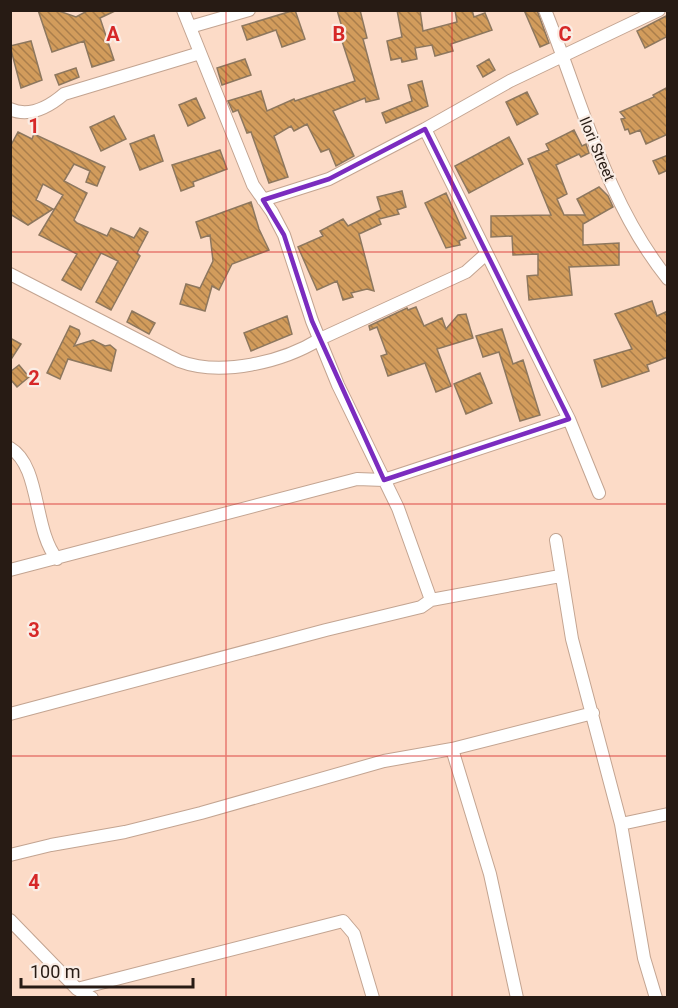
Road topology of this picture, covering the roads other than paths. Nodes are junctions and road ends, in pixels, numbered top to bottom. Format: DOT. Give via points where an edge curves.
graph roads {
  1 [pos="183,10"];
  2 [pos="249,10"];
  3 [pos="545,10"];
  4 [pos="658,10"];
  5 [pos="190,27"];
  6 [pos="200,53"];
  7 [pos="564,57"];
  8 [pos="10,109"];
  9 [pos="425,129"];
  10 [pos="263,200"];
  11 [pos="486,254"];
  12 [pos="10,274"];
  13 [pos="668,279"];
  14 [pos="320,339"];
  15 [pos="569,419"];
  16 [pos="10,448"];
  17 [pos="384,480"];
  18 [pos="599,493"];
  19 [pos="556,540"];
  20 [pos="46,546"];
  21 [pos="57,559"];
  22 [pos="37,564"];
  23 [pos="10,570"];
  24 [pos="560,576"];
  25 [pos="431,600"];
  26 [pos="593,713"];
  27 [pos="10,714"];
  28 [pos="452,749"];
  29 [pos="668,814"];
  30 [pos="621,824"];
  31 [pos="10,855"];
  32 [pos="10,920"];
  33 [pos="77,988"];
  34 [pos="92,998"];
  35 [pos="373,998"];
  36 [pos="517,998"];
  37 [pos="656,998"];
  1 -- 5 [label="street"];
  2 -- 5 [label="street"];
  3 -- 7 [label="street, Ilori Street"];
  4 -- 7 [label="street"];
  5 -- 6 [label="street"];
  6 -- 8 [label="street" via="64,94 38,110"];
  6 -- 10 [label="street" via="253,185"];
  7 -- 9 [label="street" via="479,97"];
  7 -- 13 [label="street, Ilori Street" via="598,153 643,242"];
  9 -- 10 [label="street" via="329,179"];
  9 -- 11 [label="street"];
  10 -- 14 [label="street" via="284,235"];
  11 -- 14 [label="street" via="466,272"];
  11 -- 15 [label="street"];
  12 -- 14 [label="street" via="194,366 246,364 301,351"];
  14 -- 17 [label="street"];
  15 -- 17 [label="street"];
  15 -- 18 [label="street"];
  16 -- 20 [label="street" via="26,465"];
  17 -- 21 [label="street" via="357,479"];
  17 -- 25 [label="street"];
  19 -- 24 [label="street"];
  20 -- 21 [label="street"];
  20 -- 22 [label="street"];
  21 -- 22 [label="street"];
  22 -- 23 [label="street"];
  24 -- 25 [label="street"];
  24 -- 26 [label="street" via="572,639"];
  25 -- 27 [label="street" via="421,607"];
  26 -- 28 [label="street"];
  26 -- 30 [label="street"];
  28 -- 31 [label="street" via="384,761 201,813"];
  28 -- 36 [label="street" via="490,874"];
  29 -- 30 [label="street"];
  30 -- 37 [label="street" via="644,958"];
  32 -- 33 [label="street"];
  33 -- 34 [label="street"];
  33 -- 35 [label="street" via="343,921 354,934"];
}
